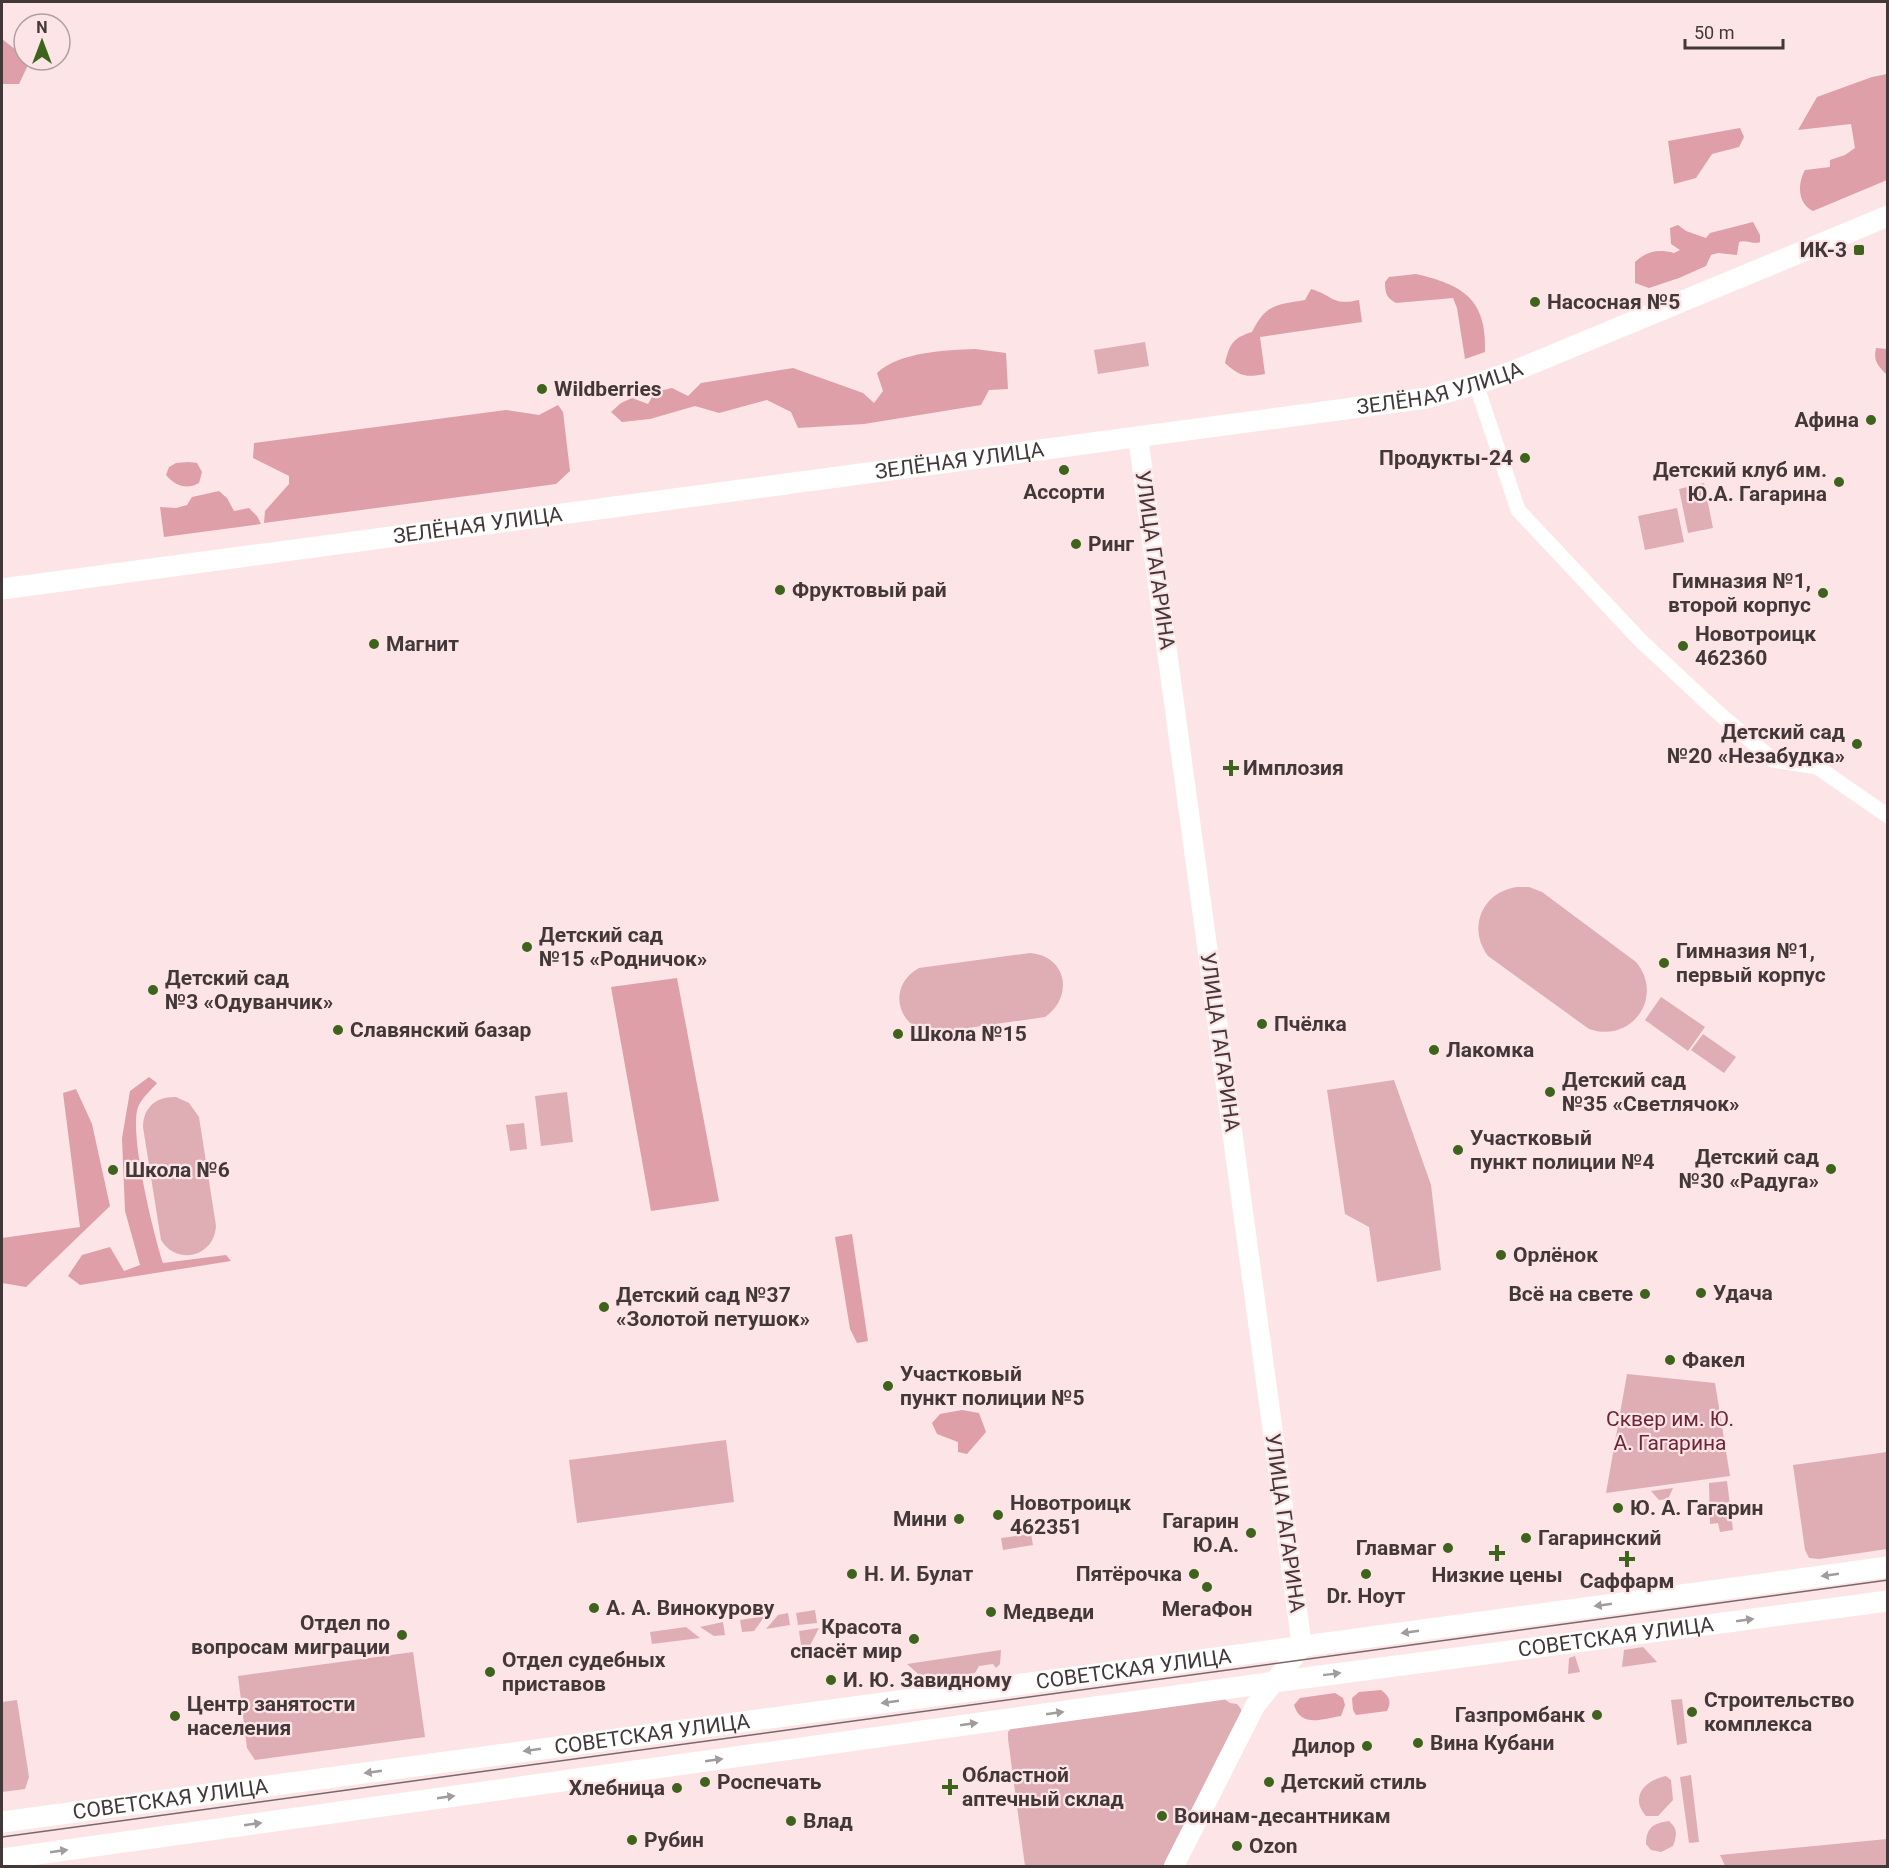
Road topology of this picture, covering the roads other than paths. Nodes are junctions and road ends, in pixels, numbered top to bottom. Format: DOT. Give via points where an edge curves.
graph roads {
  1 [pos="1887,216"];
  2 [pos="1476,384"];
  3 [pos="1138,437"];
  4 [pos="2,589"];
  5 [pos="1887,816"];
  6 [pos="1887,1567"];
  7 [pos="1887,1601"];
  8 [pos="1302,1647"];
  9 [pos="1274,1682"];
  10 [pos="2,1822"];
  11 [pos="2,1859"];
  12 [pos="1174,1866"];
  1 -- 2 [label="main road, ЗЕЛЁНАЯ УЛИЦА"];
  2 -- 3 [label="main road, ЗЕЛЁНАЯ УЛИЦА" via="1427,398"];
  2 -- 5 [label="street" via="1518,510 1624,623 1773,760 1817,767"];
  3 -- 4 [label="main road, ЗЕЛЁНАЯ УЛИЦА"];
  3 -- 8 [label="street, УЛИЦА ГАГАРИНА"];
  6 -- 8 [label="main road, СОВЕТСКАЯ УЛИЦА, one-way"];
  9 -- 7 [label="main road, СОВЕТСКАЯ УЛИЦА, one-way"];
  8 -- 9 [label="street"];
  8 -- 10 [label="main road, СОВЕТСКАЯ УЛИЦА, one-way"];
  11 -- 9 [label="main road, СОВЕТСКАЯ УЛИЦА, one-way"];
  9 -- 12 [label="street" via="1254,1706"];
}
